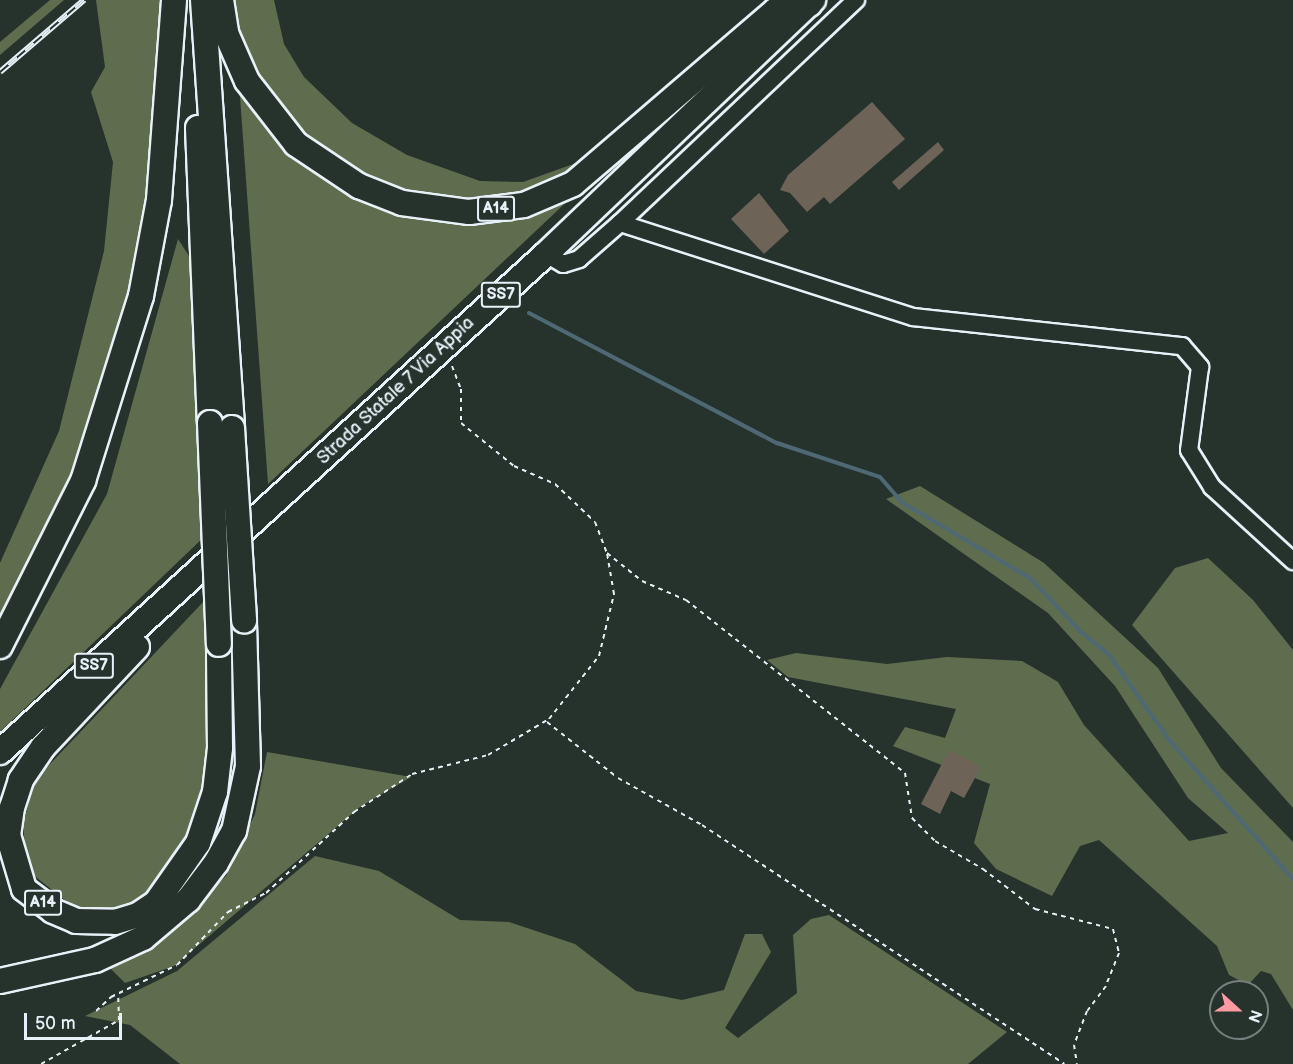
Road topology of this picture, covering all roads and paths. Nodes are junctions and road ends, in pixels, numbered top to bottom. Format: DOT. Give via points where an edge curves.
graph roads {
  1 [pos="220,0"];
  2 [pos="856,0"];
  3 [pos="811,2"];
  4 [pos="184,3"];
  5 [pos="620,222"];
  6 [pos="546,254"];
  7 [pos="439,351"];
  8 [pos="221,426"];
  9 [pos="607,553"];
  10 [pos="1293,561"];
  11 [pos="189,581"];
  12 [pos="0,646"];
  13 [pos="546,721"];
  14 [pos="0,752"];
  15 [pos="0,981"];
  16 [pos="118,993"];
  17 [pos="96,1011"];
  18 [pos="41,1064"];
  19 [pos="1064,1064"];
  20 [pos="1077,1064"];
  1 -- 3 [label="highway, A14" via="226,33 247,81 296,144 359,186 402,203 469,212 524,205 573,184 776,10"];
  2 -- 5 [label="street"];
  3 -- 6 [label="highway, Strada Statale 7 Via Appia / SS7"];
  4 -- 8 [label="highway, A14"];
  4 -- 12 [label="highway, A14" via="159,201 124,358 83,481"];
  5 -- 6 [label="street" via="579,259 563,264"];
  5 -- 10 [label="street" via="913,317 1182,346 1200,367 1201,386 1189,435 1193,459 1212,487"];
  6 -- 7 [label="highway, Strada Statale 7 Via Appia / SS7"];
  7 -- 9 [label="path" via="461,388 461,423 514,465 555,484 595,522"];
  7 -- 11 [label="highway, Strada Statale 7 Via Appia / SS7"];
  8 -- 11 [label="highway, A14, bridge" via="220,748 215,792 186,865 156,903 138,915 95,923 53,911 24,889 14,861 8,836 21,780 43,747 159,624"];
  8 -- 15 [label="highway, A14, bridge" via="244,621 248,766 234,831 188,900 143,938 95,960"];
  9 -- 13 [label="path" via="614,594 599,656"];
  9 -- 20 [label="path" via="642,581 686,600 905,773 912,818 935,841 983,869 1035,909 1113,929 1119,953 1106,986 1087,1011 1074,1046"];
  11 -- 14 [label="highway, Strada Statale 7 Via Appia / SS7"];
  13 -- 16 [label="path" via="488,755 412,774 354,812 266,893 228,912 177,965"];
  13 -- 19 [label="path" via="618,778 702,825"];
  16 -- 17 [label="path"];
  16 -- 18 [label="path" via="120,1020"];
}
